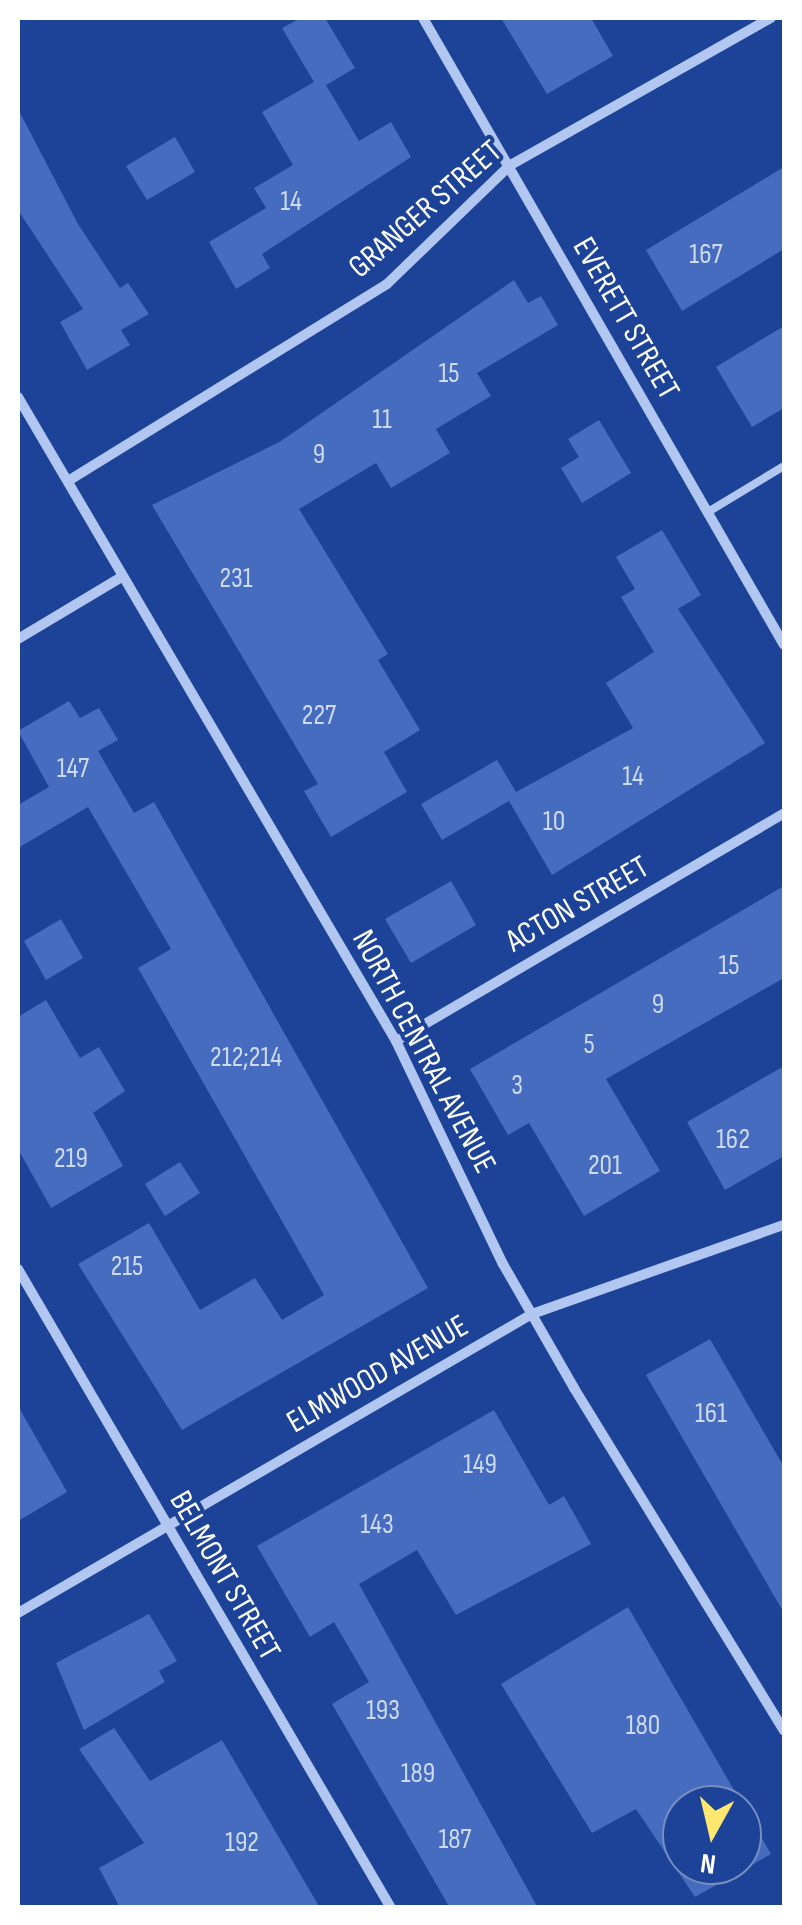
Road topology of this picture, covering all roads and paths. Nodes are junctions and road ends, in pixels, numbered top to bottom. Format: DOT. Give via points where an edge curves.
graph roads {
  1 [pos="423,18"];
  2 [pos="771,18"];
  3 [pos="509,166"];
  4 [pos="18,397"];
  5 [pos="784,466"];
  6 [pos="68,481"];
  7 [pos="708,512"];
  8 [pos="120,578"];
  9 [pos="18,639"];
  10 [pos="784,645"];
  11 [pos="784,812"];
  12 [pos="396,1041"];
  13 [pos="784,1226"];
  14 [pos="18,1268"];
  15 [pos="532,1314"];
  16 [pos="167,1528"];
  17 [pos="18,1614"];
  18 [pos="784,1730"];
  19 [pos="390,1908"];
  1 -- 3 [label="street, EVERETT STREET"];
  2 -- 3 [label="street, GRANGER STREET"];
  3 -- 6 [label="street, GRANGER STREET" via="387,284"];
  3 -- 7 [label="street, EVERETT STREET"];
  4 -- 6 [label="street, NORTH CENTRAL AVENUE"];
  5 -- 7 [label="lane"];
  6 -- 8 [label="street, NORTH CENTRAL AVENUE"];
  7 -- 10 [label="street, EVERETT STREET"];
  8 -- 9 [label="street"];
  8 -- 12 [label="street, NORTH CENTRAL AVENUE"];
  11 -- 12 [label="street, ACTON STREET"];
  12 -- 15 [label="street, NORTH CENTRAL AVENUE"];
  13 -- 15 [label="street, ELMWOOD AVENUE"];
  14 -- 16 [label="street, BELMONT STREET"];
  15 -- 16 [label="street, ELMWOOD AVENUE"];
  15 -- 18 [label="street, NORTH CENTRAL AVENUE"];
  16 -- 17 [label="street, ELMWOOD AVENUE"];
  16 -- 19 [label="street, BELMONT STREET"];
}
